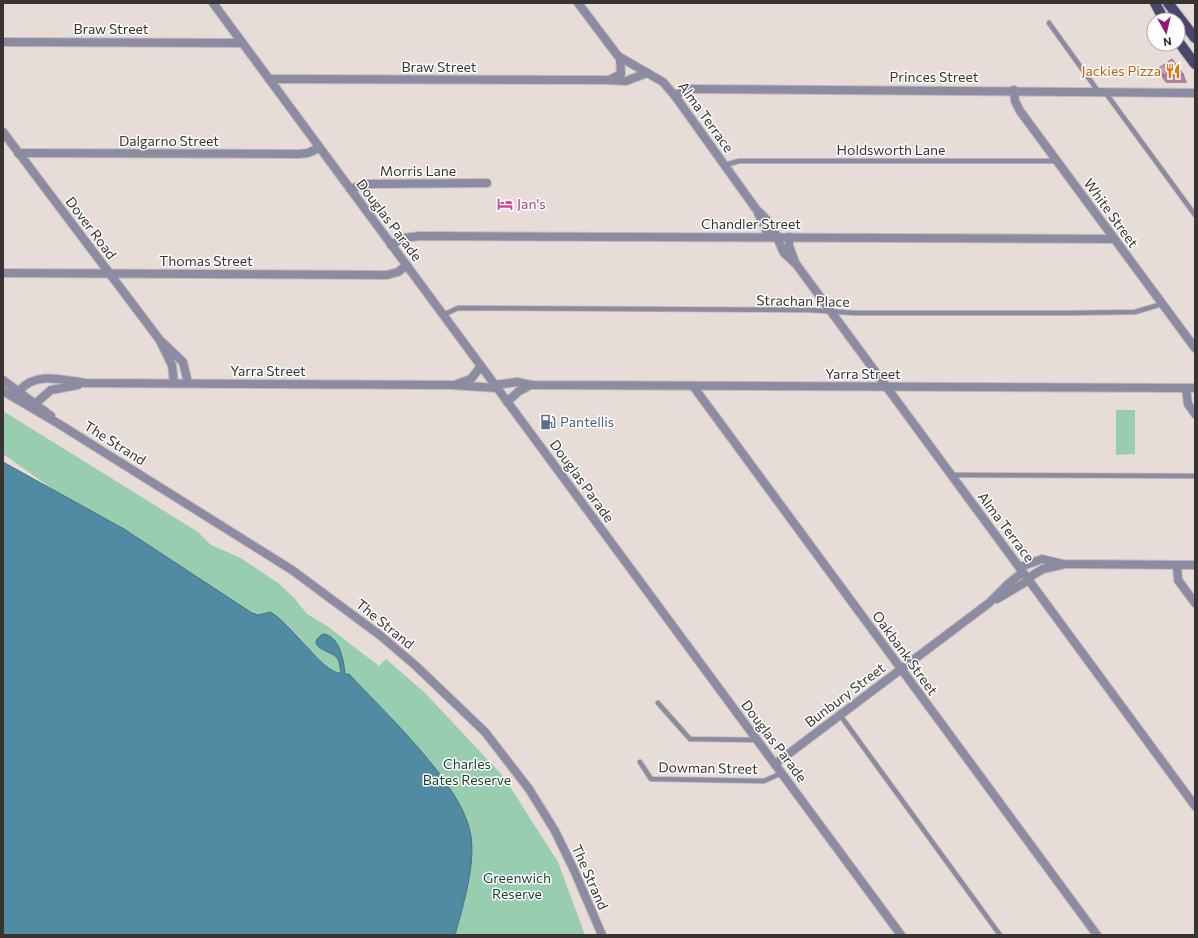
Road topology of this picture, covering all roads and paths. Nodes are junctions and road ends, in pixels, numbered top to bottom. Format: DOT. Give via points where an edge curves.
graph roads {
  1 [pos="213,3"];
  2 [pos="578,3"];
  3 [pos="1155,3"];
  4 [pos="1168,3"];
  5 [pos="1160,12"];
  6 [pos="1049,23"];
  7 [pos="1195,38"];
  8 [pos="3,42"];
  9 [pos="242,42"];
  10 [pos="1186,52"];
  11 [pos="620,58"];
  12 [pos="1195,64"];
  13 [pos="647,73"];
  14 [pos="269,80"];
  15 [pos="608,80"];
  16 [pos="1014,90"];
  17 [pos="1101,91"];
  18 [pos="1195,93"];
  19 [pos="675,96"];
  20 [pos="3,132"];
  21 [pos="319,148"];
  22 [pos="18,153"];
  23 [pos="1058,162"];
  24 [pos="725,165"];
  25 [pos="487,184"];
  26 [pos="350,190"];
  27 [pos="756,209"];
  28 [pos="1195,215"];
  29 [pos="767,237"];
  30 [pos="776,237"];
  31 [pos="789,237"];
  32 [pos="1113,239"];
  33 [pos="392,245"];
  34 [pos="796,264"];
  35 [pos="407,265"];
  36 [pos="3,273"];
  37 [pos="109,273"];
  38 [pos="1162,304"];
  39 [pos="829,312"];
  40 [pos="443,315"];
  41 [pos="159,339"];
  42 [pos="1195,348"];
  43 [pos="481,366"];
  44 [pos="3,380"];
  45 [pos="85,383"];
  46 [pos="174,383"];
  47 [pos="188,383"];
  48 [pos="450,385"];
  49 [pos="530,385"];
  50 [pos="496,386"];
  51 [pos="693,386"];
  52 [pos="885,387"];
  53 [pos="1186,388"];
  54 [pos="1195,388"];
  55 [pos="3,391"];
  56 [pos="19,391"];
  57 [pos="507,402"];
  58 [pos="22,403"];
  59 [pos="36,404"];
  60 [pos="1195,414"];
  61 [pos="59,424"];
  62 [pos="951,475"];
  63 [pos="1195,476"];
  64 [pos="1066,564"];
  65 [pos="1177,565"];
  66 [pos="1195,565"];
  67 [pos="1025,574"];
  68 [pos="1195,603"];
  69 [pos="901,669"];
  70 [pos="658,703"];
  71 [pos="840,715"];
  72 [pos="757,740"];
  73 [pos="640,762"];
  74 [pos="775,764"];
  75 [pos="782,773"];
  76 [pos="1195,806"];
  77 [pos="602,935"];
  78 [pos="901,935"];
  79 [pos="1000,935"];
  80 [pos="1097,935"];
  1 -- 9 [label="street, Douglas Parade"];
  2 -- 11 [label="street"];
  3 -- 5 [label="main road"];
  4 -- 7 [label="main road"];
  6 -- 17 [label="lane"];
  8 -- 9 [label="street, Braw Street"];
  9 -- 14 [label="street, Douglas Parade"];
  10 -- 12 [label="main road"];
  11 -- 13 [label="street, Alma Terrace"];
  11 -- 15 [label="street" via="621,74"];
  13 -- 15 [label="street, Braw Street" via="626,81"];
  13 -- 19 [label="street, Alma Terrace" via="663,82"];
  14 -- 15 [label="street, Braw Street"];
  14 -- 21 [label="street, Douglas Parade"];
  16 -- 17 [label="street, Princes Street"];
  16 -- 19 [label="street, Princes Street" via="685,89"];
  16 -- 23 [label="street, White Street" via="1015,102 1020,111"];
  17 -- 18 [label="street, Princes Street"];
  17 -- 28 [label="lane"];
  19 -- 24 [label="street, Alma Terrace"];
  20 -- 22 [label="street, Dover Road"];
  21 -- 22 [label="street, Dalgarno Street" via="298,154"];
  21 -- 26 [label="street, Douglas Parade"];
  22 -- 37 [label="street, Dover Road"];
  23 -- 24 [label="lane, Holdsworth Lane" via="739,161"];
  23 -- 32 [label="street, White Street"];
  24 -- 27 [label="street, Alma Terrace"];
  25 -- 26 [label="street, Morris Lane" via="366,184"];
  26 -- 33 [label="street, Douglas Parade"];
  27 -- 29 [label="street, Alma Terrace"];
  27 -- 30 [label="street, Alma Terrace" via="771,224"];
  29 -- 30 [label="street, Chandler Street"];
  29 -- 33 [label="street, Chandler Street" via="420,236 403,238"];
  30 -- 31 [label="street, Chandler Street"];
  30 -- 34 [label="street, Alma Terrace" via="784,253"];
  31 -- 32 [label="street, Chandler Street"];
  31 -- 34 [label="street, Alma Terrace" via="789,248"];
  32 -- 38 [label="street, White Street"];
  33 -- 35 [label="street, Douglas Parade"];
  34 -- 39 [label="street, Alma Terrace"];
  35 -- 37 [label="street, Thomas Street" via="387,275"];
  35 -- 40 [label="street, Douglas Parade"];
  36 -- 37 [label="street, Thomas Street"];
  37 -- 41 [label="street, Dover Road"];
  38 -- 39 [label="lane, Strachan Place" via="1135,312"];
  38 -- 42 [label="street, White Street"];
  39 -- 40 [label="lane, Strachan Place" via="458,308"];
  39 -- 52 [label="street, Alma Terrace"];
  40 -- 43 [label="street, Douglas Parade"];
  41 -- 46 [label="street, Dover Road" via="172,365"];
  41 -- 47 [label="street, Dover Road" via="182,360"];
  43 -- 48 [label="street, Yarra Street" via="469,380"];
  43 -- 50 [label="street, Douglas Parade"];
  44 -- 56 [label="street, The Strand"];
  45 -- 46 [label="street, Yarra Street"];
  45 -- 56 [label="street, Yarra Street" via="42,378 26,384"];
  45 -- 59 [label="street, Yarra Street" via="51,390"];
  46 -- 47 [label="street, Yarra Street"];
  47 -- 48 [label="street, Yarra Street"];
  48 -- 50 [label="street, Yarra Street"];
  49 -- 50 [label="street, Yarra Street" via="517,382"];
  49 -- 51 [label="street, Yarra Street"];
  49 -- 57 [label="street"];
  50 -- 57 [label="street, Douglas Parade"];
  51 -- 52 [label="street, Yarra Street"];
  51 -- 69 [label="street, Oakbank Street"];
  52 -- 53 [label="street, Yarra Street"];
  52 -- 62 [label="street, Alma Terrace"];
  53 -- 54 [label="street, Yarra Street"];
  53 -- 60 [label="street" via="1188,404"];
  55 -- 58 [label="street, The Strand"];
  56 -- 58 [label="street"];
  56 -- 59 [label="street, The Strand"];
  57 -- 72 [label="street, Douglas Parade"];
  58 -- 59 [label="street"];
  58 -- 61 [label="street, The Strand"];
  59 -- 61 [label="street, The Strand"];
  61 -- 77 [label="street, The Strand" via="292,570 381,636 453,700 485,732 529,789 571,863"];
  62 -- 63 [label="lane"];
  62 -- 67 [label="street, Alma Terrace"];
  64 -- 65 [label="street, Bunbury Street"];
  64 -- 67 [label="street, Bunbury Street"];
  64 -- 67 [label="street, Bunbury Street" via="1042,559"];
  65 -- 66 [label="street, Bunbury Street"];
  65 -- 68 [label="street" via="1178,580"];
  67 -- 69 [label="street, Bunbury Street"];
  67 -- 76 [label="street, Alma Terrace"];
  69 -- 71 [label="street, Bunbury Street"];
  69 -- 80 [label="street, Oakbank Street"];
  70 -- 72 [label="lane" via="690,739"];
  71 -- 74 [label="street, Bunbury Street"];
  71 -- 79 [label="lane"];
  72 -- 74 [label="street, Douglas Parade"];
  73 -- 75 [label="lane, Dowman Street" via="651,779 764,780"];
  74 -- 75 [label="street, Douglas Parade"];
  75 -- 78 [label="street, Douglas Parade"];
}
